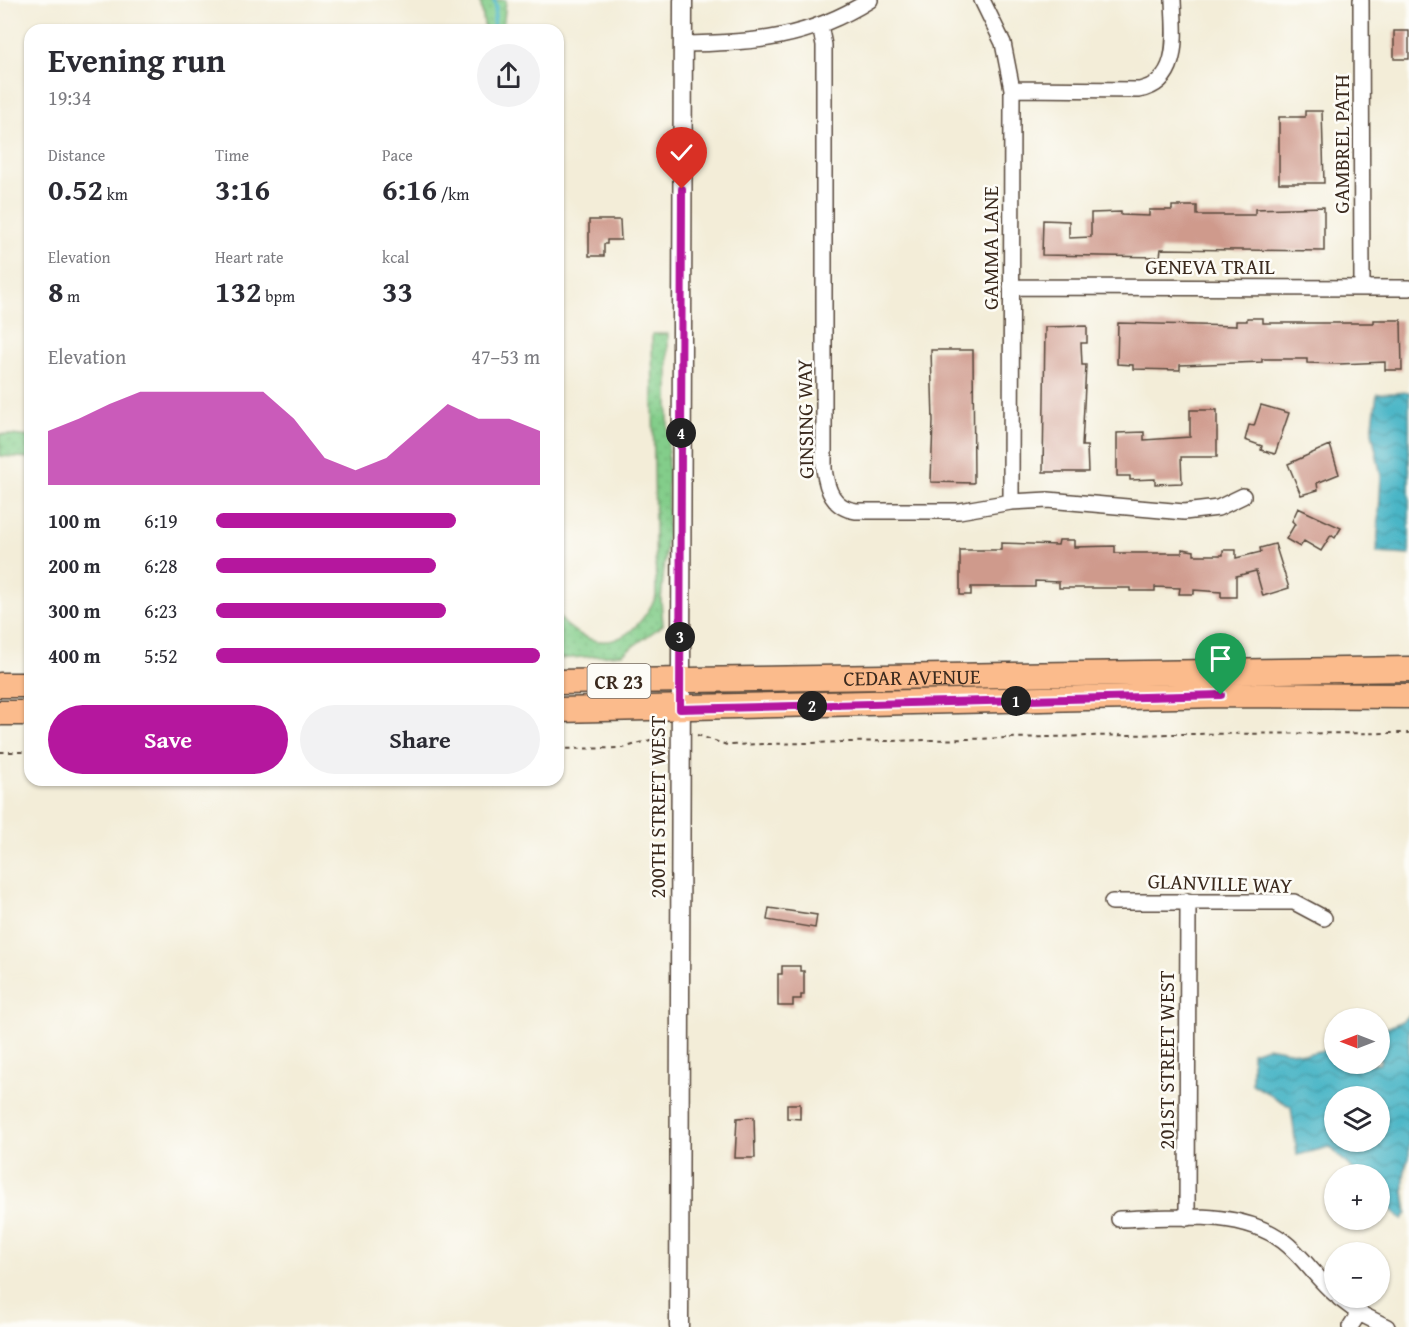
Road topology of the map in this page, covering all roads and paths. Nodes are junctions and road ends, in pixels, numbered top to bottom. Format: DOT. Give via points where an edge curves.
graph roads {
  1 [pos="683,0"];
  2 [pos="870,0"];
  3 [pos="982,0"];
  4 [pos="1173,0"];
  5 [pos="1362,0"];
  6 [pos="820,26"];
  7 [pos="682,44"];
  8 [pos="1012,89"];
  9 [pos="1011,287"];
  10 [pos="1362,287"];
  11 [pos="1409,288"];
  12 [pos="1244,496"];
  13 [pos="1011,502"];
  14 [pos="1409,669"];
  15 [pos="680,680"];
  16 [pos="564,682"];
  17 [pos="0,685"];
  18 [pos="24,685"];
  19 [pos="1409,696"];
  20 [pos="564,711"];
  21 [pos="0,713"];
  22 [pos="24,713"];
  23 [pos="680,721"];
  24 [pos="1409,733"];
  25 [pos="564,749"];
  26 [pos="0,752"];
  27 [pos="24,752"];
  28 [pos="1188,901"];
  29 [pos="1112,902"];
  30 [pos="1324,918"];
  31 [pos="1187,1218"];
  32 [pos="1119,1219"];
  33 [pos="1324,1282"];
  34 [pos="1352,1308"];
  35 [pos="1359,1313"];
  36 [pos="679,1327"];
  37 [pos="1350,1327"];
  38 [pos="1387,1327"];
  1 -- 7 [label="street, 200TH STREET WEST"];
  2 -- 6 [label="street"];
  3 -- 8 [label="street, GAMMA LANE" via="1003,43"];
  4 -- 8 [label="street" via="1172,62 1156,84 1139,90"];
  5 -- 10 [label="street, GAMBREL PATH"];
  6 -- 7 [label="street" via="756,42"];
  6 -- 13 [label="street, GINSING WAY" via="825,45 824,469 828,489 837,504 856,511 959,511"];
  7 -- 15 [label="street, 200TH STREET WEST"];
  8 -- 9 [label="street, GAMMA LANE"];
  9 -- 10 [label="street, GENEVA TRAIL"];
  9 -- 13 [label="street, GAMMA LANE"];
  10 -- 11 [label="street, GENEVA TRAIL"];
  12 -- 13 [label="street, GINSING WAY" via="1218,508 1184,512 1059,501"];
  14 -- 15 [label="main road, CEDAR AVENUE / CR 23"];
  15 -- 16 [label="main road, CEDAR AVENUE / CR 23"];
  15 -- 23 [label="street, 200TH STREET WEST"];
  17 -- 18 [label="main road"];
  19 -- 23 [label="main road, CEDAR AVENUE / CR 23" via="1221,695"];
  20 -- 23 [label="main road, CEDAR AVENUE / CR 23"];
  21 -- 22 [label="main road"];
  23 -- 24 [label="path" via="702,736 727,744"];
  23 -- 25 [label="path" via="623,748"];
  23 -- 36 [label="street, 200TH STREET WEST"];
  26 -- 27 [label="path"];
  28 -- 29 [label="street, GLANVILLE WAY"];
  28 -- 30 [label="street, GLANVILLE WAY" via="1294,902"];
  28 -- 31 [label="street, 201ST STREET WEST"];
  31 -- 32 [label="street"];
  31 -- 33 [label="street" via="1230,1221 1265,1231 1295,1251"];
  34 -- 35 [label="street"];
  35 -- 37 [label="street"];
  35 -- 38 [label="street"];
}
